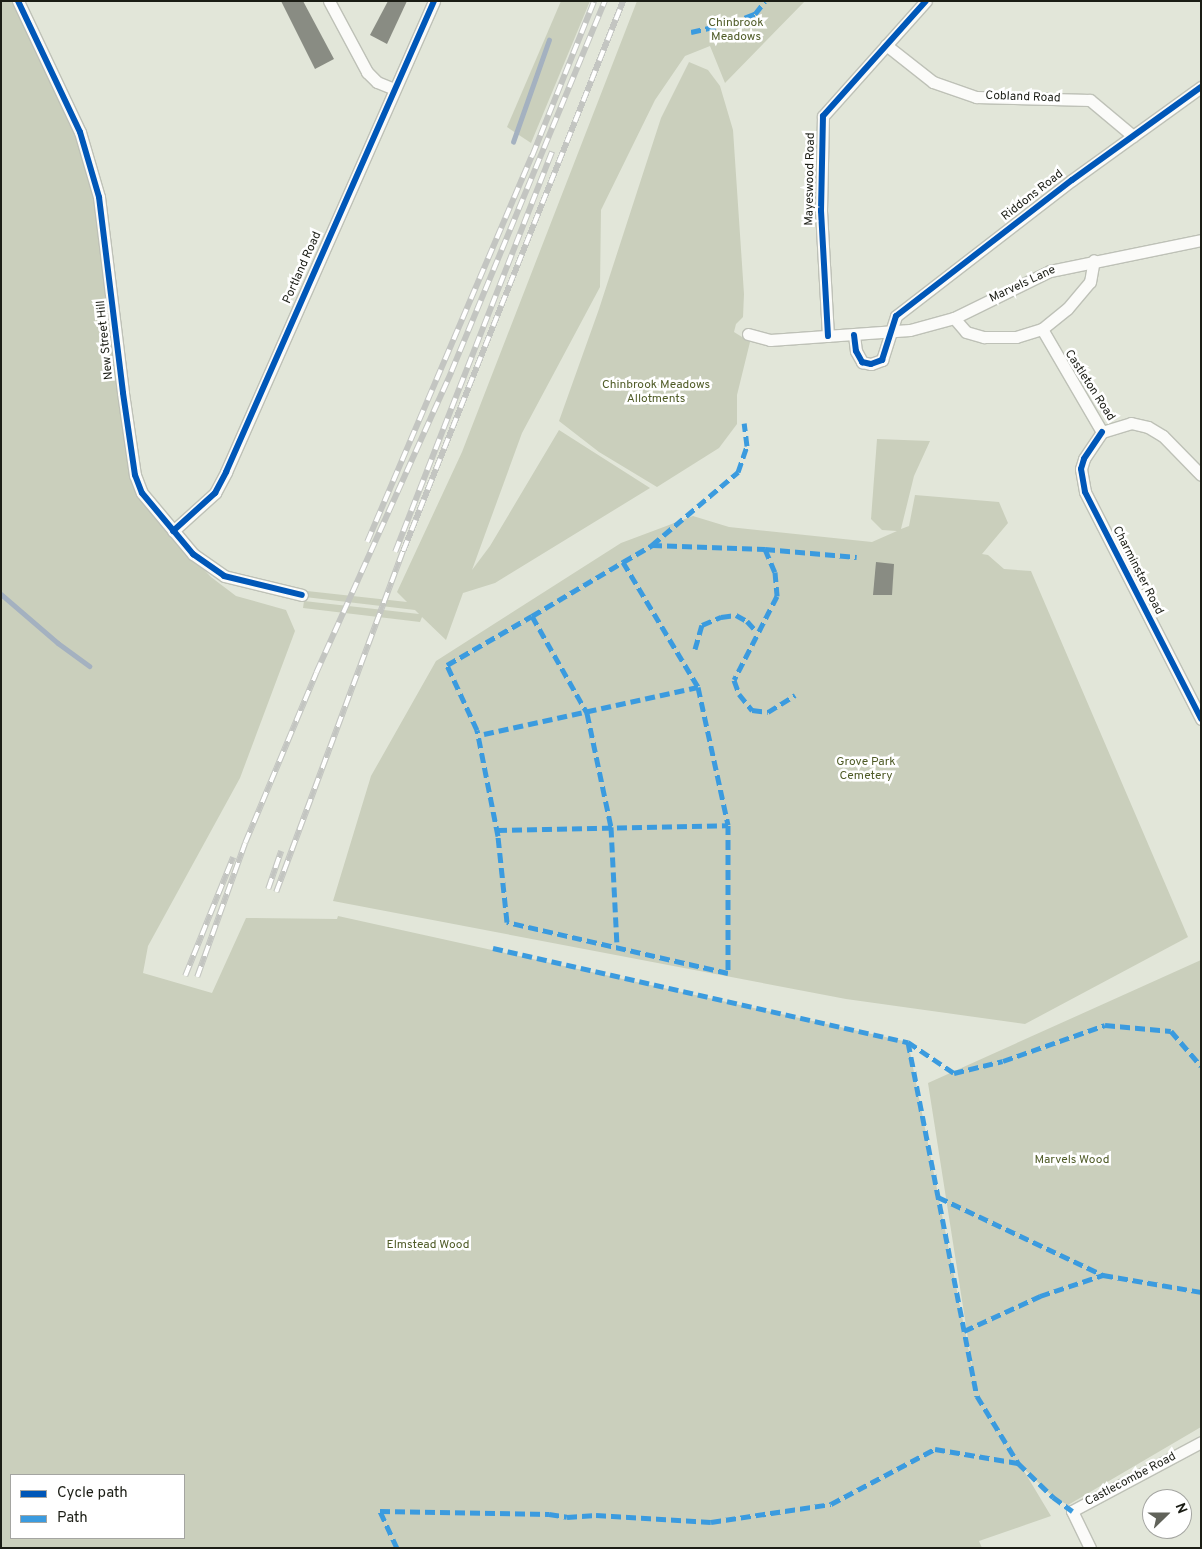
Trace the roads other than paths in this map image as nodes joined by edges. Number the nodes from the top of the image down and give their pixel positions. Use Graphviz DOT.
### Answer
graph roads {
  1 [pos="18,1"];
  2 [pos="329,1"];
  3 [pos="434,1"];
  4 [pos="926,1"];
  5 [pos="886,45"];
  6 [pos="1201,87"];
  7 [pos="394,89"];
  8 [pos="1133,136"];
  9 [pos="1201,240"];
  10 [pos="1094,260"];
  11 [pos="954,318"];
  12 [pos="1042,329"];
  13 [pos="748,334"];
  14 [pos="891,334"];
  15 [pos="854,335"];
  16 [pos="828,336"];
  17 [pos="1102,432"];
  18 [pos="1201,476"];
  19 [pos="173,530"];
  20 [pos="302,595"];
  21 [pos="1201,720"];
  22 [pos="1201,1442"];
  23 [pos="1090,1548"];
  1 -- 19 [label="street, New Street Hill"];
  2 -- 7 [label="street"];
  3 -- 7 [label="street, Portland Road"];
  4 -- 5 [label="street, Mayeswood Road"];
  5 -- 8 [label="street, Cobland Road"];
  5 -- 16 [label="street, Mayeswood Road"];
  6 -- 8 [label="street, Riddons Road"];
  7 -- 19 [label="street, Portland Road"];
  8 -- 14 [label="street, Riddons Road"];
  9 -- 10 [label="street, Marvels Lane"];
  10 -- 11 [label="street, Marvels Lane"];
  10 -- 12 [label="street"];
  11 -- 12 [label="street"];
  11 -- 14 [label="street, Marvels Lane"];
  12 -- 17 [label="street, Castleton Road"];
  13 -- 16 [label="street, Marvels Lane"];
  14 -- 15 [label="street, Marvels Lane"];
  14 -- 15 [label="street"];
  15 -- 16 [label="street, Marvels Lane"];
  17 -- 18 [label="street, Castleton Road"];
  17 -- 21 [label="street, Charminster Road"];
  19 -- 20 [label="street, New Street Hill"];
  22 -- 23 [label="street, Castlecombe Road"];
}
